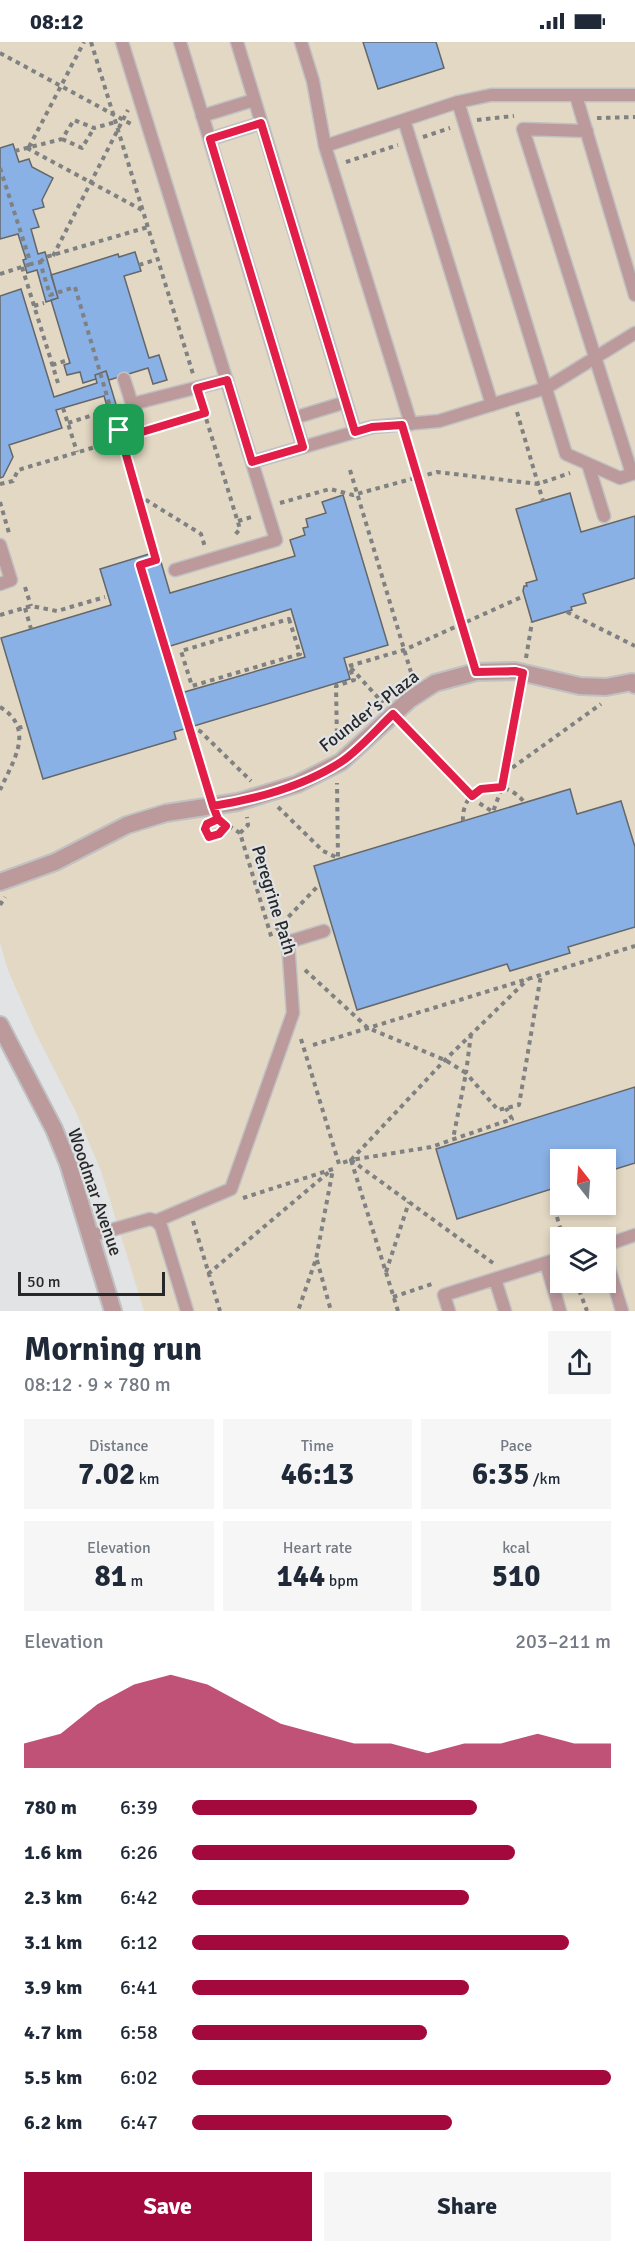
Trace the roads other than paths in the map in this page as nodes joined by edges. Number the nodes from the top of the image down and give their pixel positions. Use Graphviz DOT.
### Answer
graph roads {
  1 [pos="122,42"];
  2 [pos="180,42"];
  3 [pos="237,42"];
  4 [pos="301,42"];
  5 [pos="635,95"];
  6 [pos="576,96"];
  7 [pos="254,100"];
  8 [pos="458,102"];
  9 [pos="202,116"];
  10 [pos="404,120"];
  11 [pos="261,123"];
  12 [pos="587,131"];
  13 [pos="210,139"];
  14 [pos="325,146"];
  15 [pos="635,295"];
  16 [pos="635,333"];
  17 [pos="595,357"];
  18 [pos="124,379"];
  19 [pos="227,380"];
  20 [pos="546,388"];
  21 [pos="346,402"];
  22 [pos="492,405"];
  23 [pos="294,418"];
  24 [pos="406,424"];
  25 [pos="355,432"];
  26 [pos="303,447"];
  27 [pos="252,462"];
  28 [pos="588,464"];
  29 [pos="633,473"];
  30 [pos="604,516"];
  31 [pos="0,545"];
  32 [pos="175,570"];
  33 [pos="0,584"];
  34 [pos="635,685"];
  35 [pos="0,882"];
  36 [pos="324,931"];
  37 [pos="0,1025"];
  38 [pos="156,1221"];
  39 [pos="635,1235"];
  40 [pos="90,1236"];
  41 [pos="616,1242"];
  42 [pos="550,1262"];
  43 [pos="546,1263"];
  44 [pos="495,1279"];
  45 [pos="616,1291"];
  46 [pos="113,1311"];
  47 [pos="187,1311"];
  48 [pos="449,1311"];
  49 [pos="505,1311"];
  50 [pos="560,1311"];
  51 [pos="622,1311"];
  1 -- 19 [label="lane"];
  2 -- 9 [label="lane"];
  3 -- 7 [label="lane"];
  4 -- 14 [label="lane"];
  5 -- 6 [label="lane"];
  6 -- 8 [label="lane"];
  6 -- 12 [label="lane"];
  7 -- 9 [label="lane"];
  7 -- 11 [label="lane"];
  8 -- 10 [label="lane"];
  8 -- 20 [label="lane"];
  9 -- 13 [label="lane"];
  10 -- 14 [label="lane"];
  10 -- 22 [label="lane"];
  11 -- 13 [label="lane"];
  11 -- 21 [label="lane"];
  12 -- 15 [label="lane"];
  12 -- 17 [label="lane"];
  13 -- 23 [label="lane"];
  14 -- 24 [label="lane"];
  16 -- 17 [label="lane"];
  17 -- 20 [label="lane"];
  17 -- 29 [label="lane"];
  18 -- 19 [label="lane"];
  19 -- 27 [label="lane"];
  20 -- 22 [label="lane"];
  20 -- 28 [label="lane"];
  21 -- 23 [label="lane"];
  21 -- 25 [label="lane"];
  22 -- 24 [label="lane"];
  23 -- 26 [label="lane"];
  24 -- 25 [label="lane"];
  25 -- 26 [label="lane"];
  26 -- 27 [label="lane"];
  27 -- 32 [label="lane"];
  28 -- 29 [label="lane"];
  28 -- 30 [label="lane"];
  31 -- 33 [label="lane"];
  34 -- 35 [label="street, Founder's Plaza"];
  36 -- 38 [label="lane"];
  37 -- 40 [label="street, Woodmar Avenue"];
  38 -- 40 [label="lane"];
  38 -- 47 [label="lane"];
  39 -- 41 [label="lane"];
  40 -- 46 [label="street, Woodmar Avenue"];
  42 -- 43 [label="lane"];
  43 -- 44 [label="lane"];
  43 -- 50 [label="lane"];
  44 -- 48 [label="lane"];
  44 -- 49 [label="lane"];
  45 -- 51 [label="lane"];
}
